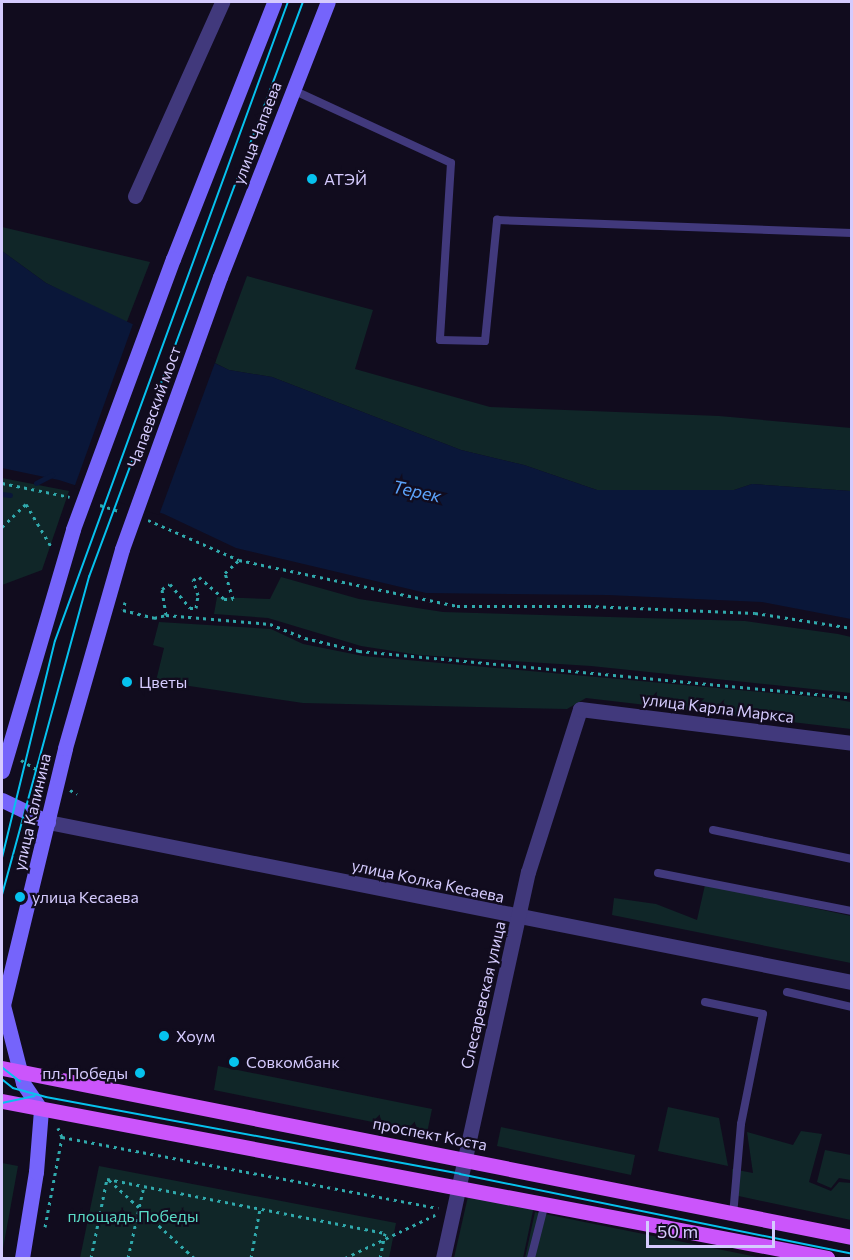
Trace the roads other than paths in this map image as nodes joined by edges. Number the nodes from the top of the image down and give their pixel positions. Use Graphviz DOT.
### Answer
graph roads {
  1 [pos="222,2"];
  2 [pos="274,2"];
  3 [pos="328,2"];
  4 [pos="293,90"];
  5 [pos="135,196"];
  6 [pos="852,233"];
  7 [pos="173,259"];
  8 [pos="220,277"];
  9 [pos="122,549"];
  10 [pos="580,709"];
  11 [pos="852,742"];
  12 [pos="2,771"];
  13 [pos="2,800"];
  14 [pos="48,822"];
  15 [pos="713,830"];
  16 [pos="852,859"];
  17 [pos="658,873"];
  18 [pos="852,911"];
  19 [pos="519,918"];
  20 [pos="852,982"];
  21 [pos="787,992"];
  22 [pos="705,1002"];
  23 [pos="852,1006"];
  24 [pos="2,1007"];
  25 [pos="2,1069"];
  26 [pos="20,1072"];
  27 [pos="2,1101"];
  28 [pos="41,1110"];
  29 [pos="464,1159"];
  30 [pos="457,1189"];
  31 [pos="545,1203"];
  32 [pos="733,1215"];
  33 [pos="852,1237"];
  34 [pos="22,1258"];
  35 [pos="443,1258"];
  36 [pos="531,1258"];
  37 [pos="827,1258"];
  1 -- 5 [label="street"];
  2 -- 7 [label="main road, улица Чапаева"];
  3 -- 4 [label="main road, улица Чапаева"];
  4 -- 6 [label="lane"];
  4 -- 8 [label="main road, улица Чапаева"];
  7 -- 12 [label="main road, Чапаевский мост, bridge"];
  8 -- 9 [label="main road, Чапаевский мост, bridge"];
  9 -- 14 [label="main road, улица Калинина"];
  10 -- 11 [label="street, улица Карла Маркса"];
  10 -- 19 [label="street, Слесаревская улица"];
  13 -- 14 [label="main road, улица Колка Кесаева"];
  14 -- 19 [label="street, улица Колка Кесаева"];
  14 -- 24 [label="main road, улица Калинина"];
  15 -- 16 [label="lane"];
  17 -- 18 [label="lane"];
  19 -- 20 [label="street, улица Колка Кесаева"];
  19 -- 29 [label="street, Слесаревская улица"];
  21 -- 23 [label="lane"];
  22 -- 32 [label="lane"];
  24 -- 26 [label="main road, улица Калинина"];
  25 -- 26 [label="main road, проспект Коста"];
  26 -- 28 [label="main road, улица Калинина"];
  26 -- 29 [label="main road, проспект Коста"];
  27 -- 28 [label="main road"];
  28 -- 30 [label="main road"];
  28 -- 34 [label="main road"];
  29 -- 30 [label="street, Слесаревская улица"];
  29 -- 32 [label="main road, проспект Коста"];
  30 -- 31 [label="main road"];
  30 -- 35 [label="street, Слесаревская улица"];
  31 -- 36 [label="lane"];
  31 -- 37 [label="main road"];
  32 -- 33 [label="main road, проспект Коста"];
}
